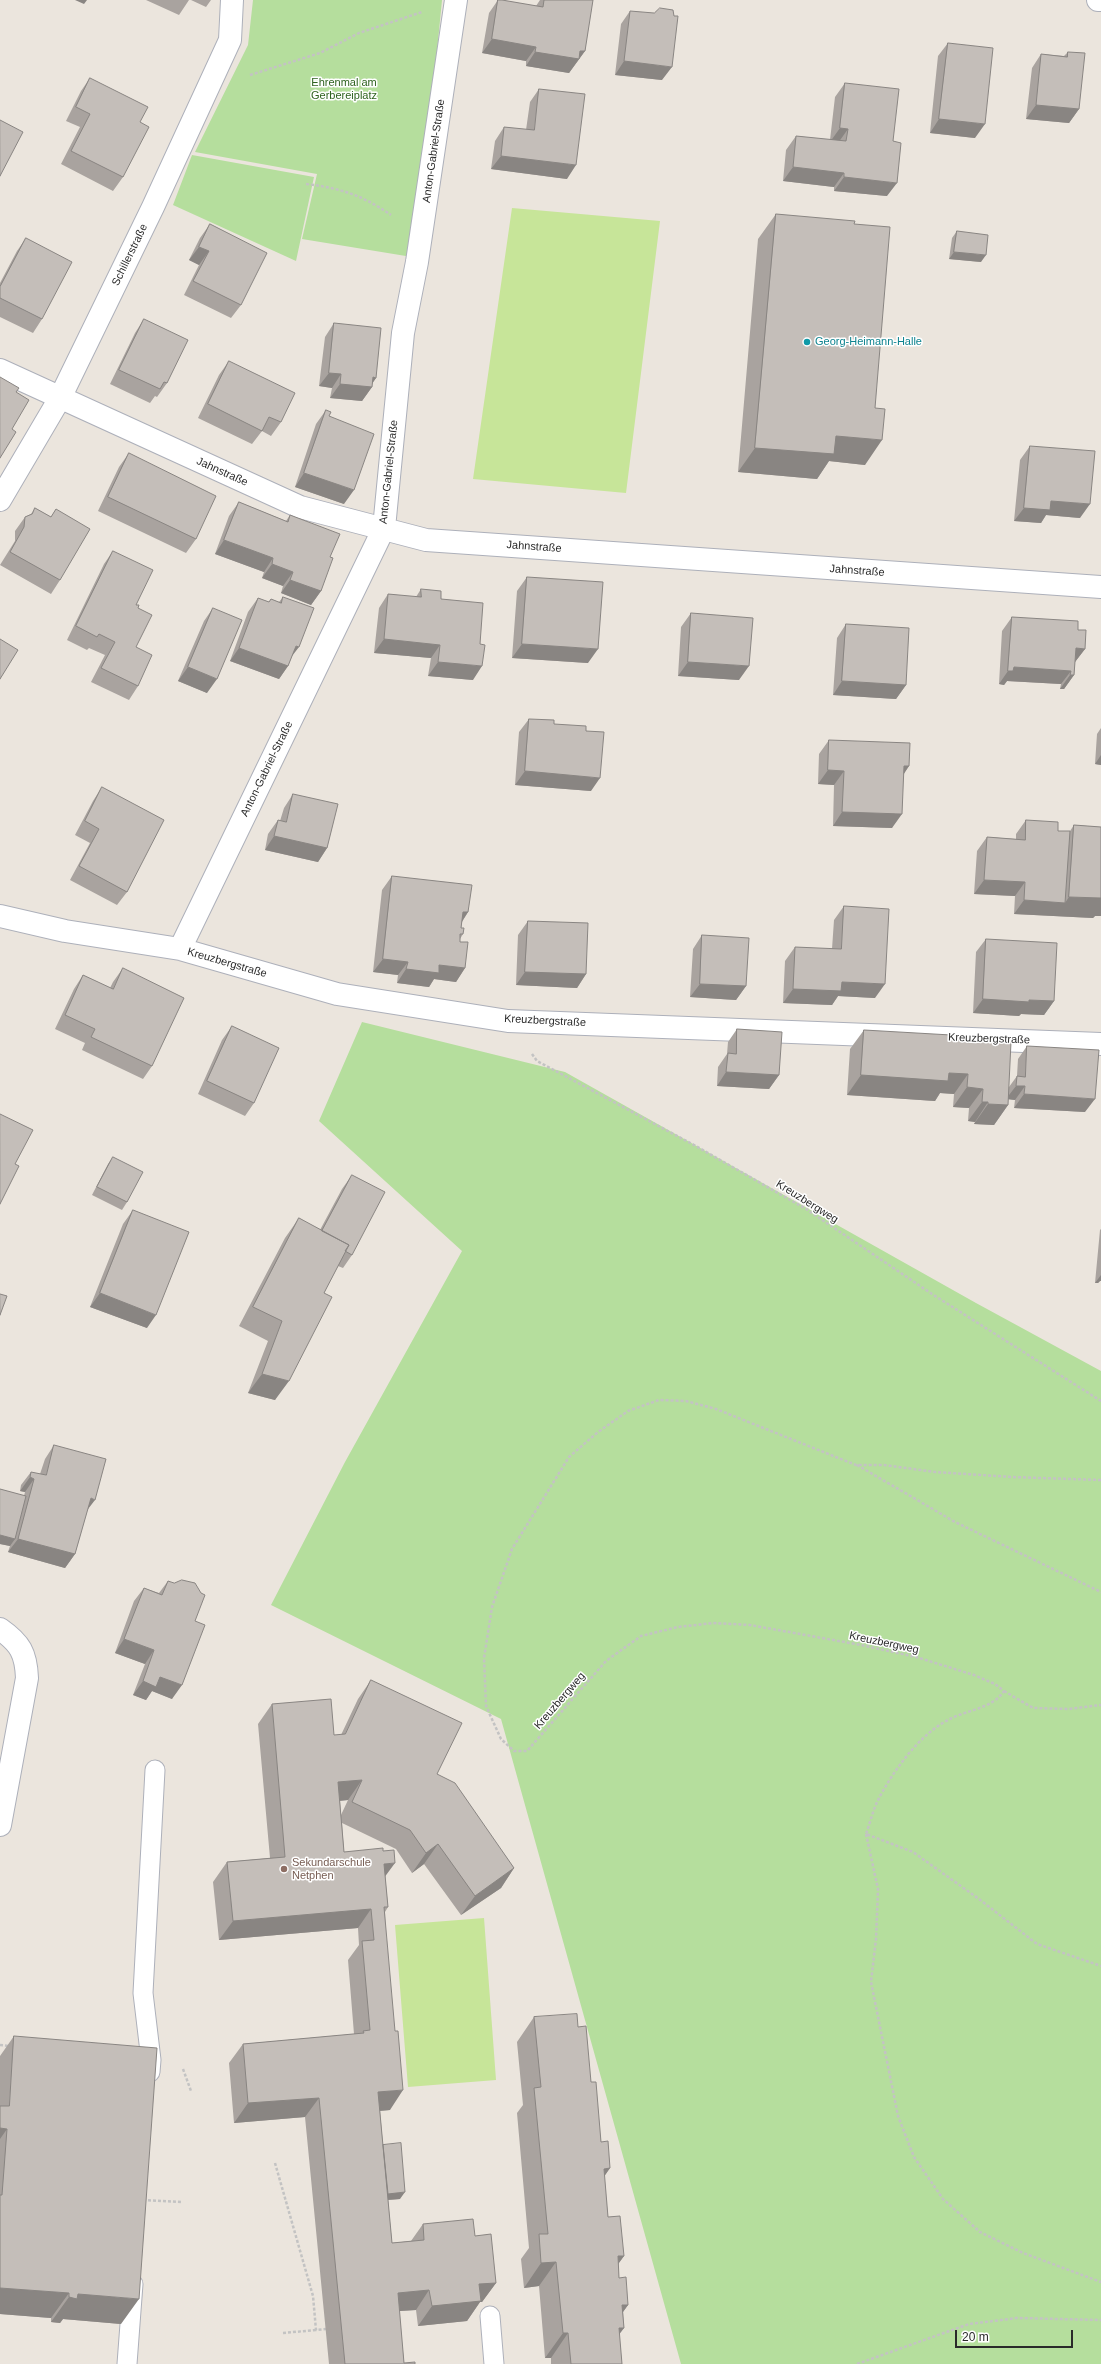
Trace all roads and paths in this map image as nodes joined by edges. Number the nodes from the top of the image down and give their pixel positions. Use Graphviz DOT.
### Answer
graph roads {
  1 [pos="232,0"];
  2 [pos="1098,0"];
  3 [pos="1101,0"];
  4 [pos="455,4"];
  5 [pos="209,86"];
  6 [pos="306,184"];
  7 [pos="421,235"];
  8 [pos="0,370"];
  9 [pos="60,398"];
  10 [pos="0,500"];
  11 [pos="384,528"];
  12 [pos="1101,587"];
  13 [pos="2,921"];
  14 [pos="180,949"];
  15 [pos="508,1020"];
  16 [pos="1101,1044"];
  17 [pos="1101,1401"];
  18 [pos="856,1464"];
  19 [pos="1101,1480"];
  20 [pos="1101,1592"];
  21 [pos="0,1629"];
  22 [pos="1004,1691"];
  23 [pos="1101,1705"];
  24 [pos="155,1770"];
  25 [pos="0,1825"];
  26 [pos="866,1834"];
  27 [pos="1101,1966"];
  28 [pos="0,2045"];
  29 [pos="16,2047"];
  30 [pos="149,2091"];
  31 [pos="275,2163"];
  32 [pos="138,2200"];
  33 [pos="182,2202"];
  34 [pos="135,2263"];
  35 [pos="1101,2282"];
  36 [pos="490,2316"];
  37 [pos="1101,2320"];
  38 [pos="326,2329"];
  39 [pos="316,2330"];
  40 [pos="283,2333"];
  41 [pos="127,2364"];
  42 [pos="494,2364"];
  43 [pos="857,2364"];
  1 -- 5 [label="street, Schillerstraße"];
  2 -- 3 [label="street"];
  4 -- 5 [label="path"];
  4 -- 7 [label="street, Anton-Gabriel-Straße"];
  5 -- 9 [label="street, Schillerstraße"];
  6 -- 7 [label="path"];
  7 -- 11 [label="street, Anton-Gabriel-Straße"];
  8 -- 9 [label="street, Jahnstraße"];
  9 -- 10 [label="street, Schillerstraße"];
  9 -- 11 [label="street, Jahnstraße"];
  11 -- 12 [label="street, Jahnstraße"];
  11 -- 14 [label="street, Anton-Gabriel-Straße"];
  13 -- 14 [label="street, Kreuzbergstraße"];
  14 -- 15 [label="street, Kreuzbergstraße"];
  15 -- 16 [label="street, Kreuzbergstraße"];
  15 -- 17 [label="path, Kreuzbergweg"];
  18 -- 19 [label="path, Kreuzbergweg"];
  18 -- 20 [label="path"];
  18 -- 22 [label="path, Kreuzbergweg"];
  21 -- 25 [label="street"];
  22 -- 23 [label="path, Kreuzbergweg"];
  22 -- 26 [label="path"];
  24 -- 30 [label="lane"];
  26 -- 27 [label="path"];
  26 -- 35 [label="path"];
  28 -- 29 [label="path"];
  31 -- 39 [label="path"];
  32 -- 33 [label="path, bridge"];
  34 -- 41 [label="lane"];
  36 -- 42 [label="lane"];
  37 -- 43 [label="path"];
  38 -- 39 [label="path"];
  39 -- 40 [label="path"];
}
